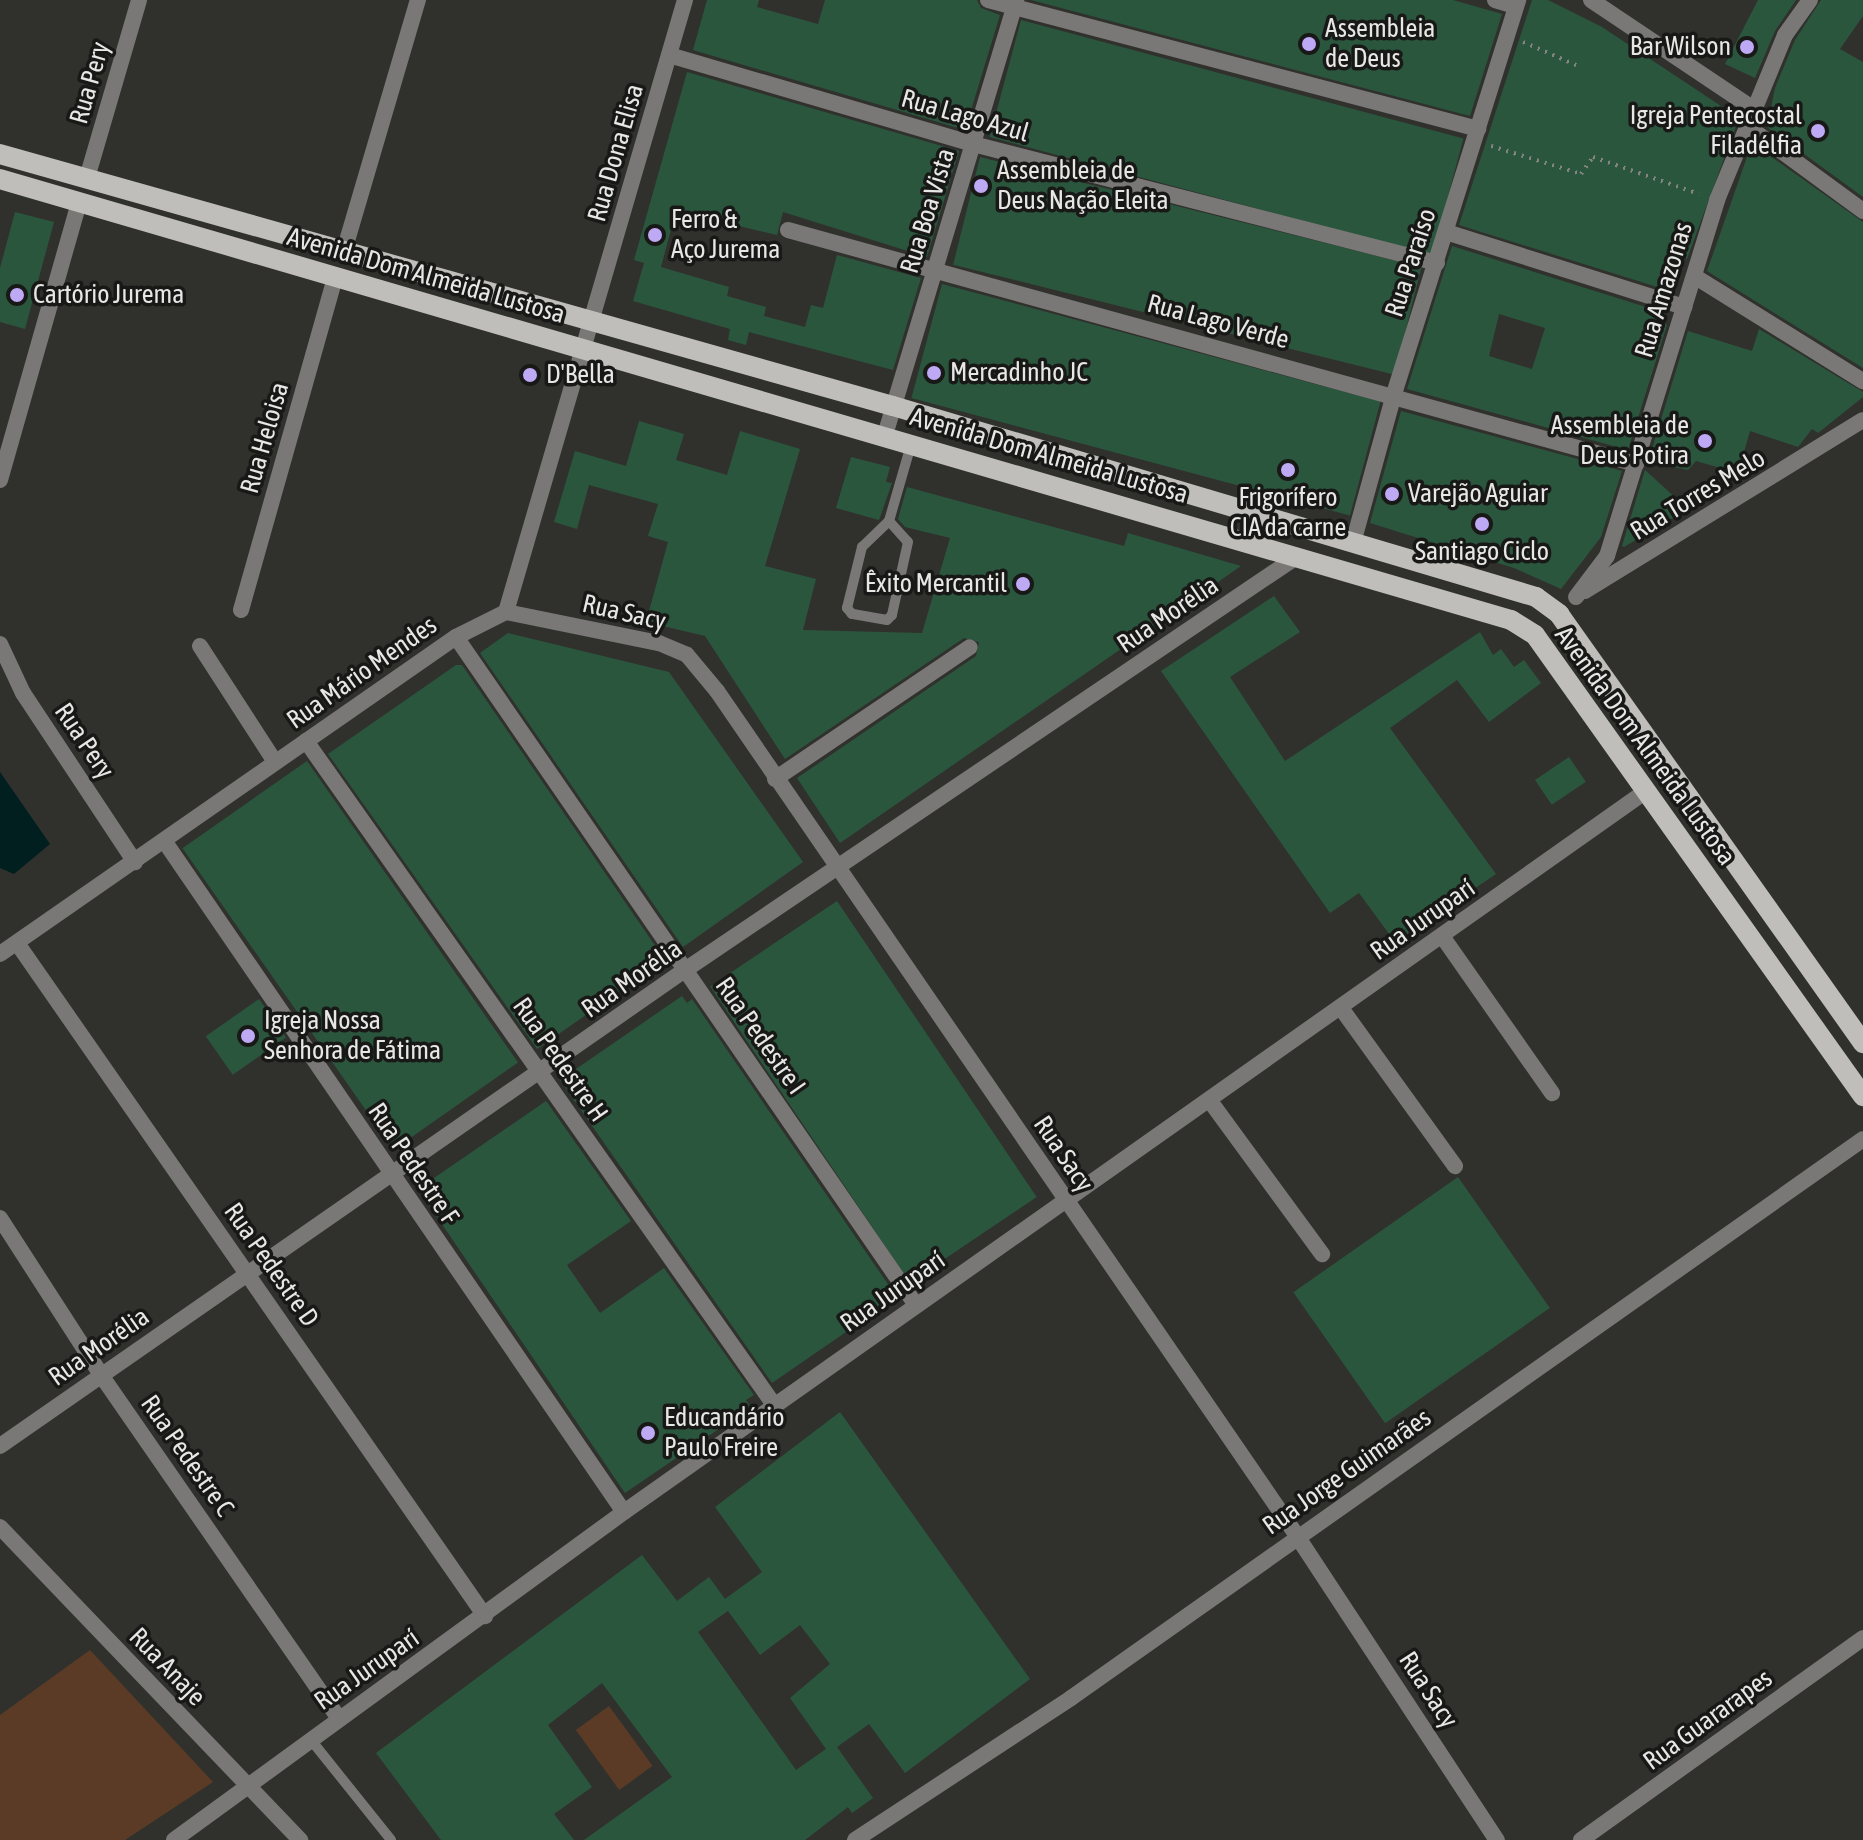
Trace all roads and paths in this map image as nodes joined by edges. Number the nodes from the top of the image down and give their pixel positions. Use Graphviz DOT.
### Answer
graph roads {
  1 [pos="139,0"];
  2 [pos="418,0"];
  3 [pos="685,0"];
  4 [pos="988,0"];
  5 [pos="1495,0"];
  6 [pos="1591,0"];
  7 [pos="1810,0"];
  8 [pos="1517,3"];
  9 [pos="1015,4"];
  10 [pos="1507,33"];
  11 [pos="669,55"];
  12 [pos="1576,65"];
  13 [pos="1754,109"];
  14 [pos="1747,126"];
  15 [pos="1476,134"];
  16 [pos="973,144"];
  17 [pos="0,154"];
  18 [pos="87,178"];
  19 [pos="0,179"];
  20 [pos="1717,200"];
  21 [pos="79,202"];
  22 [pos="1863,211"];
  23 [pos="788,230"];
  24 [pos="1446,232"];
  25 [pos="344,251"];
  26 [pos="1437,263"];
  27 [pos="935,272"];
  28 [pos="1694,276"];
  29 [pos="335,278"];
  30 [pos="1684,307"];
  31 [pos="594,320"];
  32 [pos="585,348"];
  33 [pos="1863,381"];
  34 [pos="1394,394"];
  35 [pos="893,406"];
  36 [pos="1863,420"];
  37 [pos="885,435"];
  38 [pos="912,443"];
  39 [pos="1636,464"];
  40 [pos="0,480"];
  41 [pos="1242,509"];
  42 [pos="889,521"];
  43 [pos="1232,537"];
  44 [pos="1353,543"];
  45 [pos="1295,558"];
  46 [pos="1576,597"];
  47 [pos="241,610"];
  48 [pos="506,612"];
  49 [pos="1559,614"];
  50 [pos="456,637"];
  51 [pos="0,644"];
  52 [pos="200,646"];
  53 [pos="970,647"];
  54 [pos="306,741"];
  55 [pos="275,762"];
  56 [pos="775,779"];
  57 [pos="1646,791"];
  58 [pos="165,842"];
  59 [pos="135,862"];
  60 [pos="839,870"];
  61 [pos="1442,936"];
  62 [pos="17,943"];
  63 [pos="0,954"];
  64 [pos="685,970"];
  65 [pos="1341,1008"];
  66 [pos="1863,1043"];
  67 [pos="539,1072"];
  68 [pos="1552,1093"];
  69 [pos="1863,1096"];
  70 [pos="1210,1101"];
  71 [pos="1863,1139"];
  72 [pos="1455,1166"];
  73 [pos="390,1173"];
  74 [pos="1067,1201"];
  75 [pos="1,1220"];
  76 [pos="1322,1254"];
  77 [pos="247,1272"];
  78 [pos="916,1305"];
  79 [pos="101,1375"];
  80 [pos="775,1406"];
  81 [pos="0,1446"];
  82 [pos="624,1512"];
  83 [pos="0,1527"];
  84 [pos="1297,1536"];
  85 [pos="485,1616"];
  86 [pos="1863,1638"];
  87 [pos="339,1719"];
  88 [pos="311,1740"];
  89 [pos="249,1787"];
  90 [pos="174,1840"];
  91 [pos="300,1840"];
  92 [pos="391,1840"];
  93 [pos="855,1840"];
  94 [pos="1497,1840"];
  95 [pos="1581,1840"];
  1 -- 18 [label="street, Rua Pery"];
  2 -- 25 [label="street"];
  3 -- 11 [label="street, Rua Dona Elisa"];
  4 -- 9 [label="street"];
  5 -- 8 [label="street"];
  6 -- 13 [label="street"];
  7 -- 13 [label="street, Rua Amazonas"];
  8 -- 10 [label="street, Rua Paraíso"];
  9 -- 15 [label="street"];
  9 -- 16 [label="street, Rua Boa Vista"];
  10 -- 12 [label="path"];
  10 -- 15 [label="street, Rua Paraíso"];
  11 -- 16 [label="street, Rua Lago Azul"];
  11 -- 31 [label="street, Rua Dona Elisa"];
  13 -- 14 [label="street, Rua Amazonas"];
  14 -- 20 [label="street, Rua Amazonas"];
  14 -- 22 [label="street"];
  15 -- 20 [label="path"];
  15 -- 24 [label="street, Rua Paraíso"];
  16 -- 26 [label="street, Rua Lago Azul"];
  16 -- 27 [label="street, Rua Boa Vista"];
  17 -- 18 [label="main road, Avenida Dom Almeida Lustosa"];
  18 -- 25 [label="main road, Avenida Dom Almeida Lustosa"];
  19 -- 21 [label="main road, Avenida Dom Almeida Lustosa"];
  20 -- 28 [label="street, Rua Amazonas"];
  21 -- 29 [label="main road, Avenida Dom Almeida Lustosa"];
  21 -- 40 [label="street"];
  23 -- 27 [label="street, Rua Lago Verde"];
  24 -- 26 [label="street, Rua Paraíso"];
  24 -- 30 [label="street"];
  25 -- 31 [label="main road, Avenida Dom Almeida Lustosa"];
  26 -- 34 [label="street, Rua Paraíso"];
  27 -- 34 [label="street, Rua Lago Verde"];
  27 -- 35 [label="street, Rua Boa Vista"];
  28 -- 30 [label="street, Rua Amazonas"];
  28 -- 33 [label="street"];
  29 -- 32 [label="main road, Avenida Dom Almeida Lustosa"];
  29 -- 47 [label="street, Rua Heloisa"];
  30 -- 39 [label="street, Rua Amazonas"];
  31 -- 32 [label="street"];
  31 -- 35 [label="main road, Avenida Dom Almeida Lustosa"];
  32 -- 37 [label="main road, Avenida Dom Almeida Lustosa"];
  32 -- 48 [label="street"];
  34 -- 39 [label="street, Rua Lago Verde"];
  34 -- 44 [label="street, Rua Paraíso"];
  35 -- 37 [label="street, Rua Boa Vista"];
  35 -- 41 [label="main road, Avenida Dom Almeida Lustosa"];
  36 -- 46 [label="street, Rua Torres Melo"];
  37 -- 38 [label="main road, Avenida Dom Almeida Lustosa"];
  38 -- 42 [label="lane"];
  38 -- 43 [label="main road, Avenida Dom Almeida Lustosa"];
  39 -- 46 [label="street, Rua Amazonas"];
  41 -- 43 [label="main road"];
  41 -- 44 [label="main road, Avenida Dom Almeida Lustosa"];
  42 -- 42 [label="lane"];
  43 -- 45 [label="main road, Avenida Dom Almeida Lustosa"];
  44 -- 49 [label="main road, Avenida Dom Almeida Lustosa"];
  45 -- 57 [label="main road, Avenida Dom Almeida Lustosa"];
  45 -- 60 [label="street, Rua Morélia"];
  46 -- 49 [label="street, Rua Torres Melo"];
  48 -- 50 [label="street, Rua Mário Mendes"];
  48 -- 56 [label="street, Rua Sacy"];
  49 -- 66 [label="main road, Avenida Dom Almeida Lustosa"];
  50 -- 54 [label="street, Rua Mário Mendes"];
  50 -- 64 [label="street, Rua Pedestre I"];
  51 -- 59 [label="street, Rua Pery"];
  52 -- 55 [label="street"];
  53 -- 56 [label="street"];
  54 -- 55 [label="street, Rua Mário Mendes"];
  54 -- 67 [label="street, Rua Pedestre H"];
  55 -- 58 [label="street, Rua Mário Mendes"];
  56 -- 60 [label="street, Rua Sacy"];
  57 -- 61 [label="street, Rua Juruparí"];
  57 -- 69 [label="main road, Avenida Dom Almeida Lustosa"];
  58 -- 59 [label="street, Rua Mário Mendes"];
  58 -- 73 [label="street, Rua Pedestre F"];
  59 -- 62 [label="street, Rua Mário Mendes"];
  60 -- 64 [label="street, Rua Morélia"];
  60 -- 74 [label="street, Rua Sacy"];
  61 -- 65 [label="street, Rua Juruparí"];
  61 -- 68 [label="street"];
  62 -- 63 [label="street, Rua Mário Mendes"];
  62 -- 77 [label="street, Rua Pedestre D"];
  64 -- 67 [label="street, Rua Morélia"];
  64 -- 78 [label="street, Rua Pedestre I"];
  65 -- 70 [label="street, Rua Juruparí"];
  65 -- 72 [label="street"];
  67 -- 73 [label="street, Rua Morélia"];
  67 -- 80 [label="street, Rua Pedestre H"];
  70 -- 74 [label="street, Rua Juruparí"];
  70 -- 76 [label="street"];
  71 -- 84 [label="street, Rua Jorge Guimarães"];
  73 -- 77 [label="street, Rua Morélia"];
  73 -- 82 [label="street, Rua Pedestre F"];
  74 -- 78 [label="street, Rua Juruparí"];
  74 -- 84 [label="street, Rua Sacy"];
  75 -- 79 [label="street, Rua Pedestre C"];
  77 -- 79 [label="street, Rua Morélia"];
  77 -- 85 [label="street, Rua Pedestre D"];
  78 -- 80 [label="street, Rua Juruparí"];
  79 -- 81 [label="street, Rua Morélia"];
  79 -- 87 [label="street, Rua Pedestre C"];
  80 -- 82 [label="street, Rua Juruparí"];
  82 -- 85 [label="street, Rua Juruparí"];
  83 -- 89 [label="street, Rua Anaje"];
  84 -- 93 [label="street, Rua Jorge Guimarães"];
  84 -- 94 [label="street, Rua Sacy"];
  85 -- 87 [label="street, Rua Juruparí"];
  86 -- 95 [label="street, Rua Guararapes"];
  87 -- 88 [label="street, Rua Juruparí"];
  88 -- 89 [label="street, Rua Juruparí"];
  88 -- 92 [label="lane"];
  89 -- 90 [label="street, Rua Juruparí"];
  89 -- 91 [label="street, Rua Anaje"];
}
